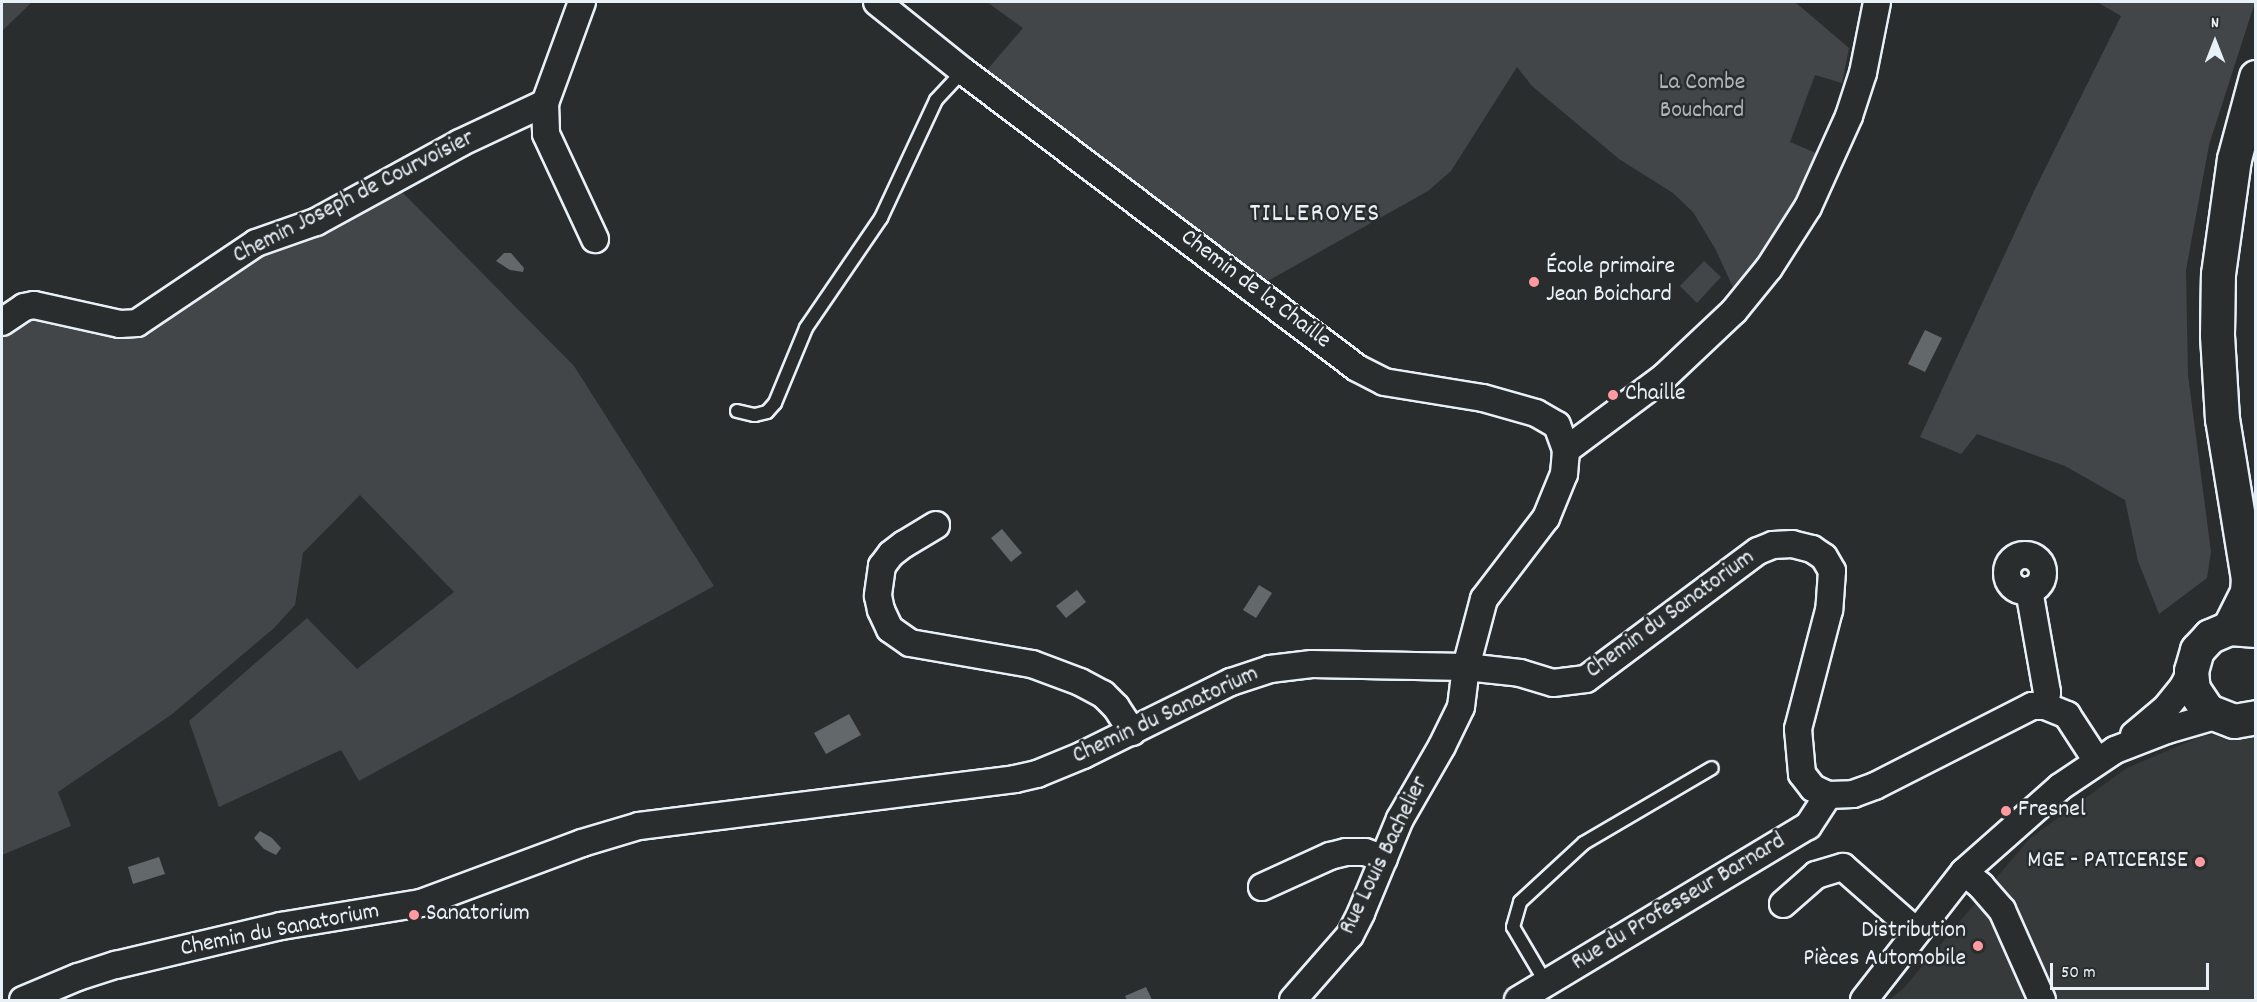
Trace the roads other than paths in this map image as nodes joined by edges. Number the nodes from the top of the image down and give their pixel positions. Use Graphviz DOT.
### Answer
graph roads {
  1 [pos="582,2"];
  2 [pos="877,2"];
  3 [pos="1877,2"];
  4 [pos="963,71"];
  5 [pos="2256,77"];
  6 [pos="545,103"];
  7 [pos="596,239"];
  8 [pos="2,322"];
  9 [pos="737,411"];
  10 [pos="1566,450"];
  11 [pos="936,525"];
  12 [pos="2029,590"];
  13 [pos="2242,629"];
  14 [pos="1466,667"];
  15 [pos="2191,671"];
  16 [pos="2045,706"];
  17 [pos="2215,716"];
  18 [pos="2256,717"];
  19 [pos="1132,732"];
  20 [pos="2106,755"];
  21 [pos="1712,768"];
  22 [pos="1828,795"];
  23 [pos="1384,860"];
  24 [pos="1964,873"];
  25 [pos="1262,886"];
  26 [pos="1783,904"];
  27 [pos="1917,932"];
  28 [pos="1546,983"];
  29 [pos="23,1000"];
  30 [pos="1293,1000"];
  31 [pos="1518,1000"];
  32 [pos="1864,1000"];
  33 [pos="2042,1000"];
  1 -- 6 [label="street"];
  2 -- 4 [label="street, Chemin de la Chaille"];
  3 -- 10 [label="street"];
  4 -- 9 [label="lane"];
  4 -- 10 [label="street, Chemin de la Chaille"];
  5 -- 13 [label="main road"];
  6 -- 7 [label="street"];
  6 -- 8 [label="street, Chemin Joseph de Courvoisier"];
  10 -- 14 [label="street, Rue Louis Bachelier"];
  11 -- 19 [label="street"];
  12 -- 16 [label="street"];
  13 -- 15 [label="main road"];
  14 -- 19 [label="street, Chemin du Sanatorium"];
  14 -- 22 [label="street, Chemin du Sanatorium"];
  14 -- 23 [label="street, Rue Louis Bachelier"];
  15 -- 17 [label="main road"];
  15 -- 20 [label="street"];
  16 -- 20 [label="street"];
  16 -- 22 [label="street"];
  17 -- 18 [label="main road"];
  17 -- 20 [label="street"];
  19 -- 29 [label="street, Chemin du Sanatorium"];
  20 -- 24 [label="street"];
  21 -- 28 [label="lane"];
  22 -- 28 [label="street, Rue du Professeur Barnard"];
  23 -- 25 [label="street"];
  23 -- 30 [label="street, Rue Louis Bachelier"];
  24 -- 27 [label="street"];
  24 -- 33 [label="street"];
  26 -- 27 [label="street"];
  27 -- 32 [label="street"];
  28 -- 31 [label="street, Rue du Professeur Barnard"];
}
